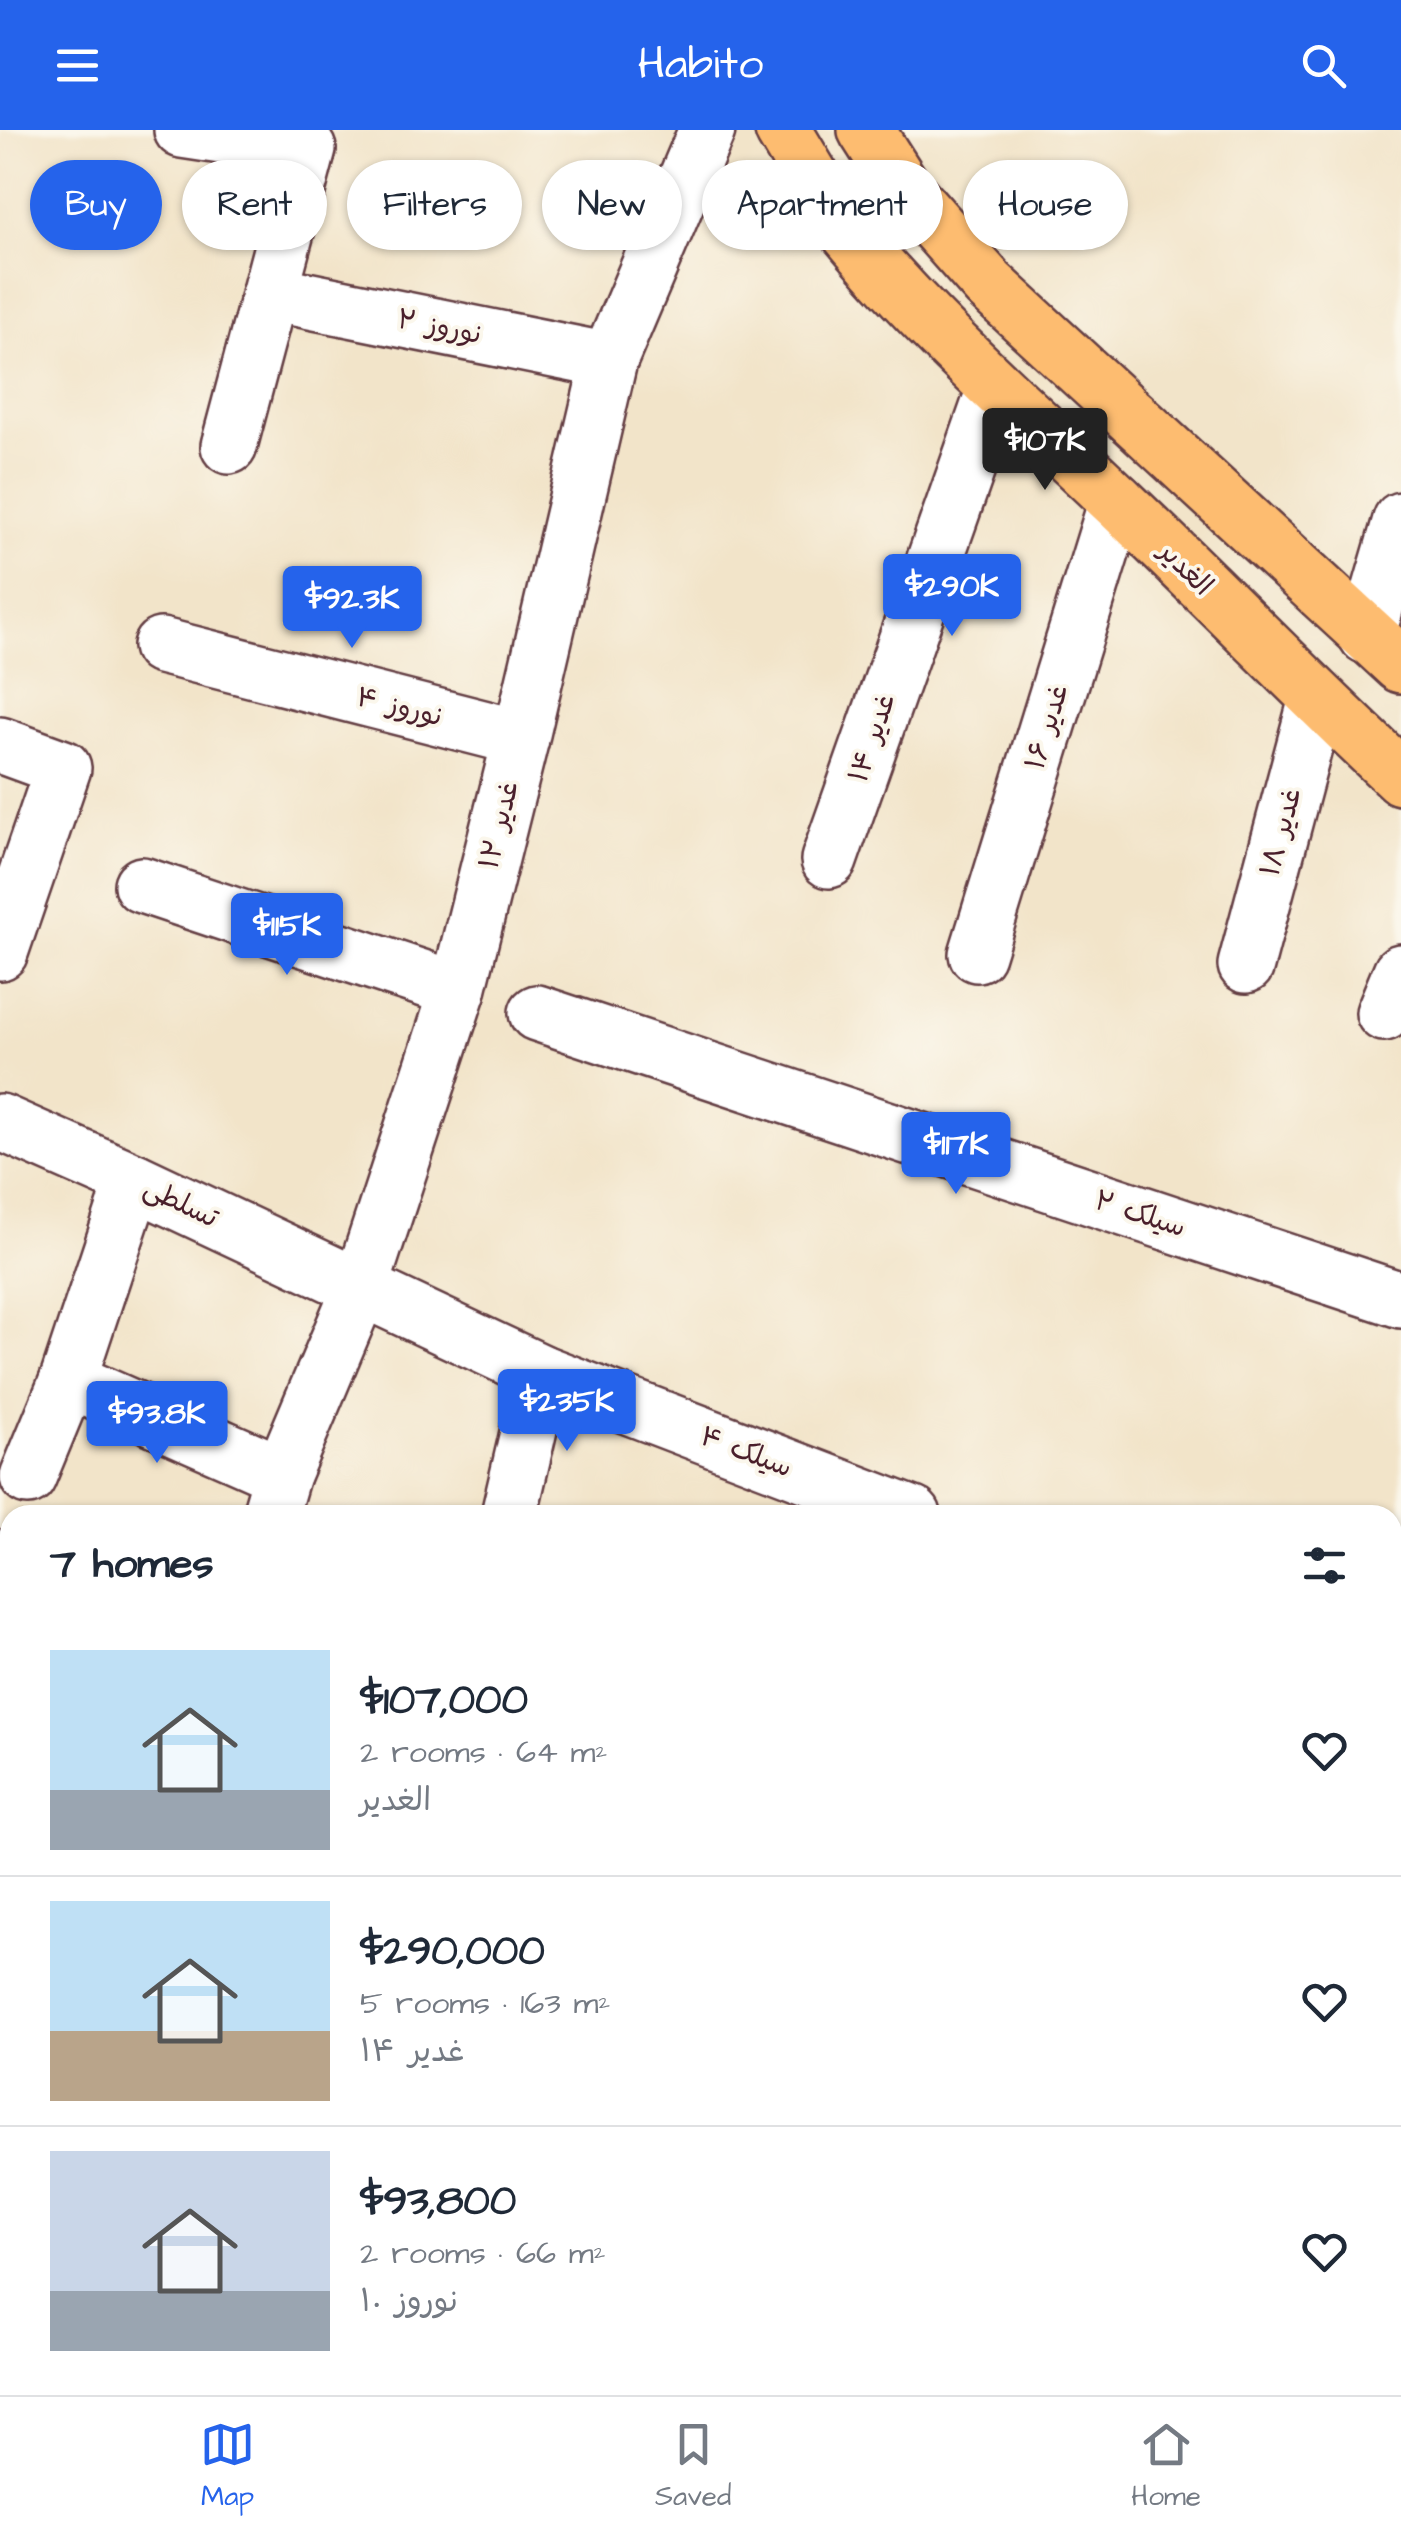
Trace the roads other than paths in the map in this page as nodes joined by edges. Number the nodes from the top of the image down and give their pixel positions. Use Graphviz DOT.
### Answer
graph roads {
  1 [pos="182,130"];
  2 [pos="706,130"];
  3 [pos="783,130"];
  4 [pos="866,130"];
  5 [pos="271,293"];
  6 [pos="610,360"];
  7 [pos="995,390"];
  8 [pos="229,446"];
  9 [pos="1117,501"];
  10 [pos="1401,520"];
  11 [pos="162,646"];
  12 [pos="1392,657"];
  13 [pos="1317,699"];
  14 [pos="521,738"];
  15 [pos="0,745"];
  16 [pos="1401,777"];
  17 [pos="829,860"];
  18 [pos="142,885"];
  19 [pos="0,952"];
  20 [pos="977,954"];
  21 [pos="1246,965"];
  22 [pos="458,990"];
  23 [pos="537,1013"];
  24 [pos="0,1122"];
  25 [pos="134,1181"];
  26 [pos="360,1289"];
  27 [pos="1401,1300"];
  28 [pos="542,1374"];
  29 [pos="68,1380"];
  30 [pos="28,1477"];
  31 [pos="276,1495"];
  32 [pos="834,1501"];
  33 [pos="511,1505"];
  1 -- 5 [label="street"];
  2 -- 6 [label="street, غدیر ۱۲"];
  3 -- 7 [label="main road, الغدیر"];
  4 -- 12 [label="main road"];
  5 -- 6 [label="street, نوروز ۲"];
  5 -- 8 [label="street"];
  6 -- 14 [label="street, غدیر ۱۲"];
  7 -- 9 [label="main road, الغدیر"];
  7 -- 17 [label="street, غدیر ۱۴"];
  9 -- 13 [label="main road, الغدیر"];
  9 -- 20 [label="street, غدیر ۱۶"];
  10 -- 12 [label="street"];
  11 -- 14 [label="street, نوروز ۴"];
  13 -- 16 [label="main road, الغدیر"];
  13 -- 21 [label="street, غدیر ۱۸"];
  14 -- 22 [label="street, غدیر ۱۲"];
  15 -- 19 [label="street"];
  18 -- 22 [label="street"];
  22 -- 26 [label="street, غدیر ۱۲"];
  23 -- 27 [label="street, سیلک ۲"];
  24 -- 25 [label="street, تسلطی"];
  25 -- 26 [label="street, تسلطی"];
  25 -- 29 [label="street"];
  26 -- 28 [label="street, سیلک ۴"];
  26 -- 31 [label="street, غدیر ۱۲"];
  28 -- 32 [label="street, سیلک ۴"];
  28 -- 33 [label="street"];
  29 -- 30 [label="street"];
  29 -- 31 [label="street"];
}
